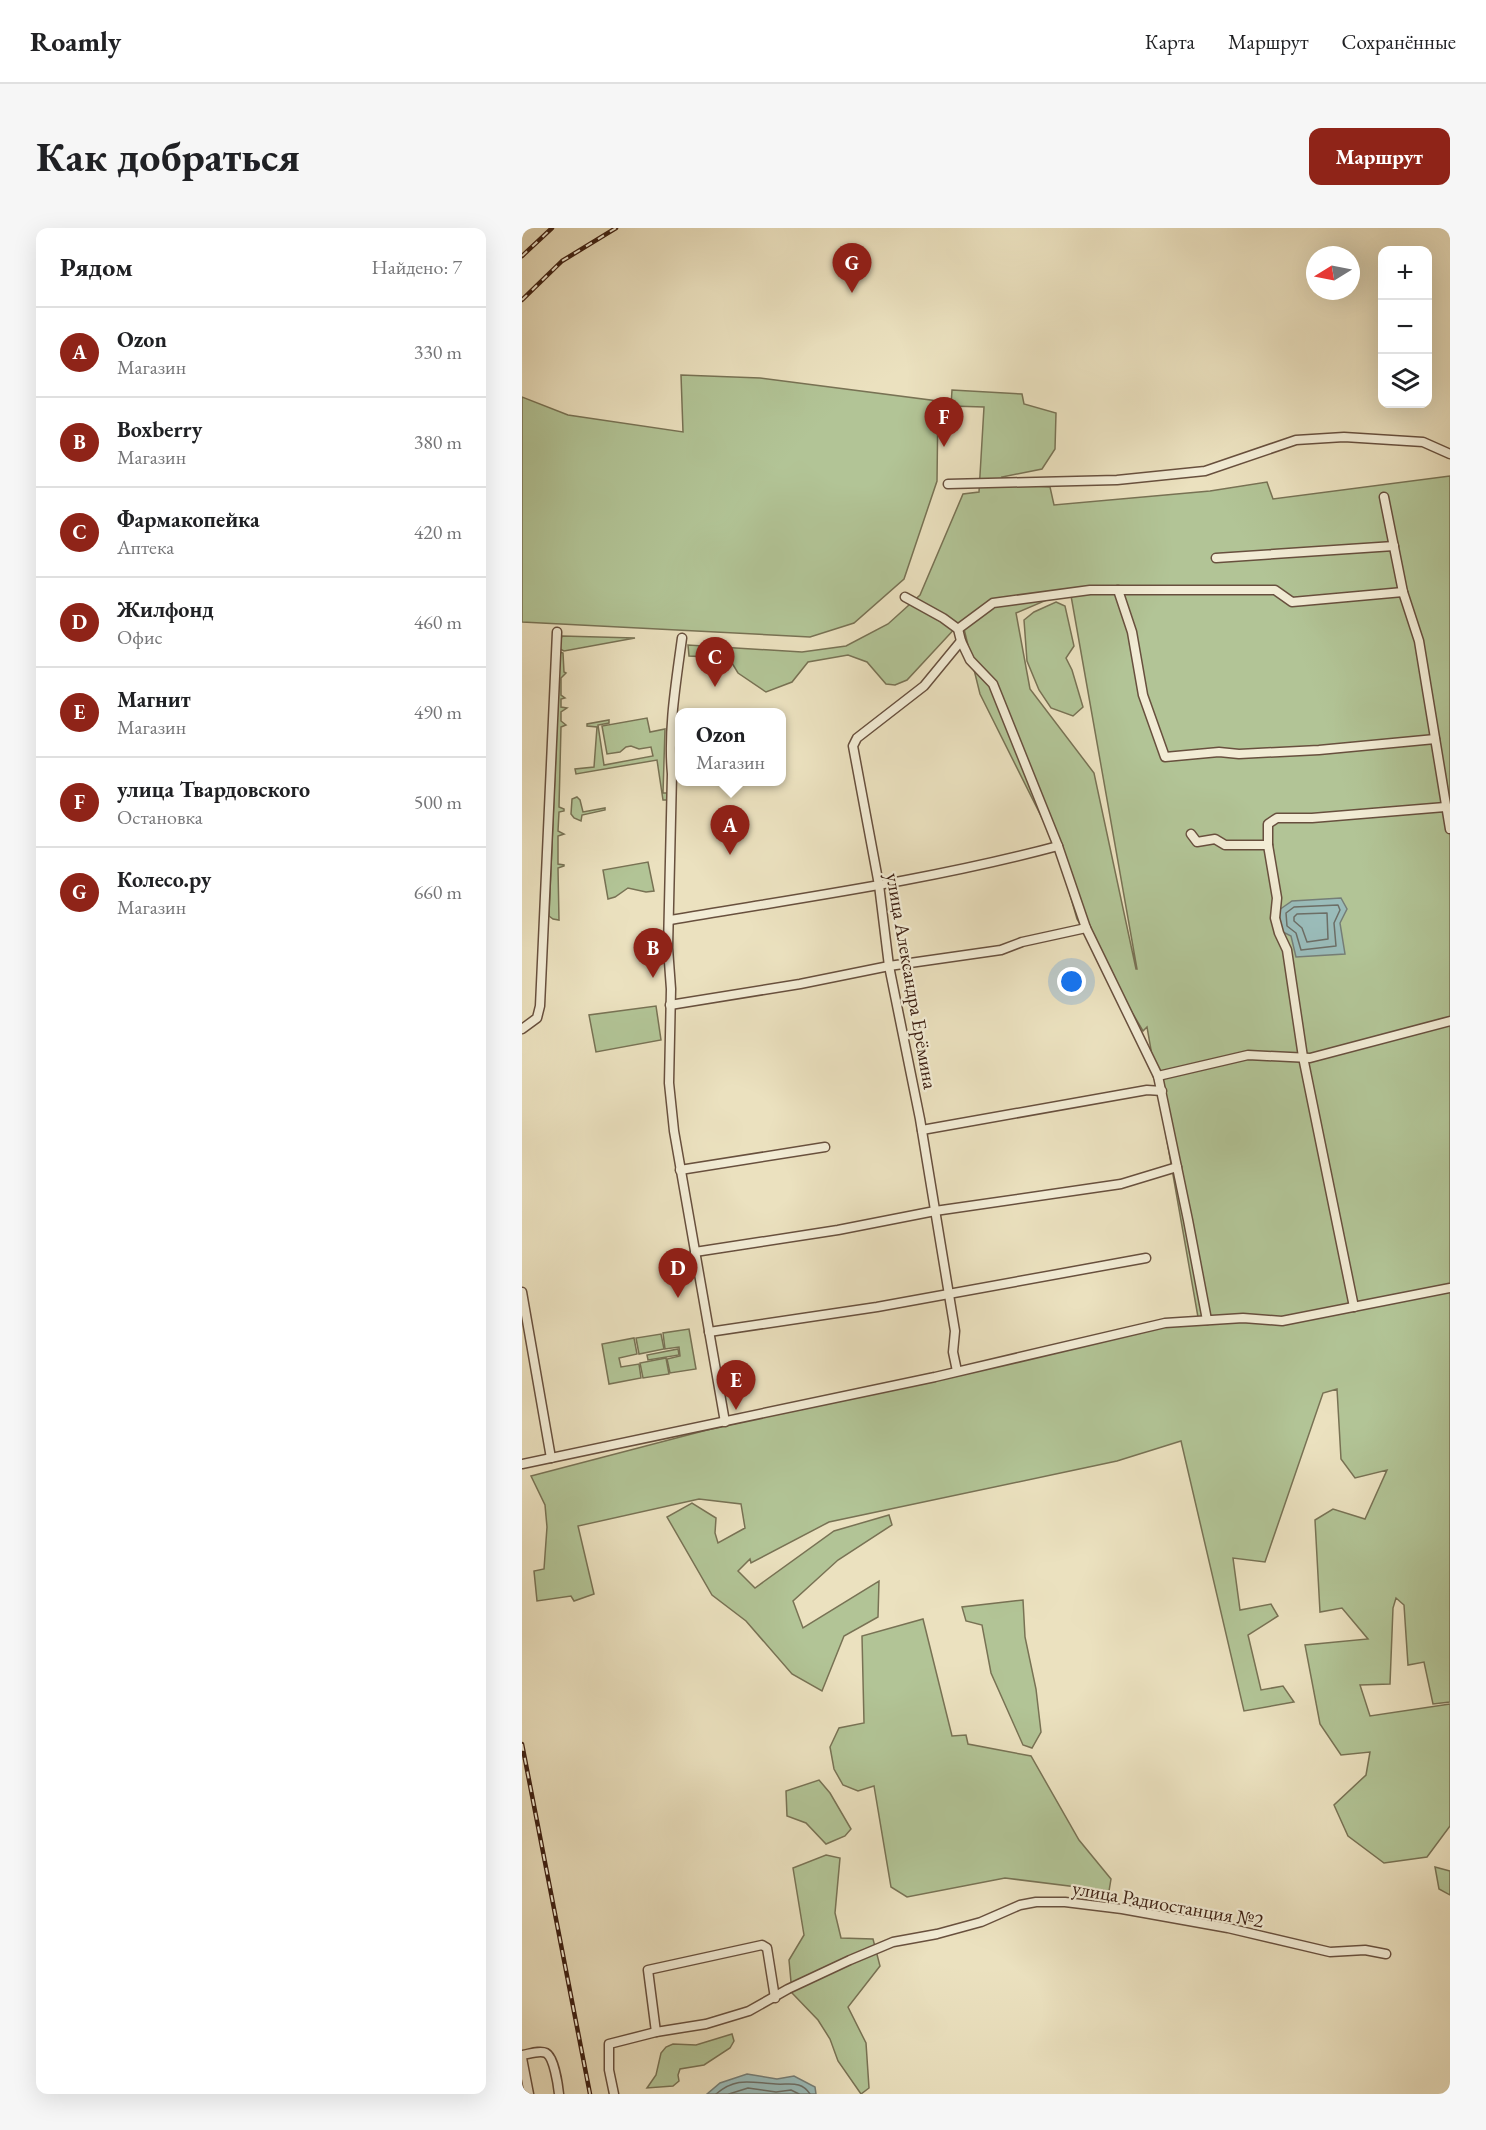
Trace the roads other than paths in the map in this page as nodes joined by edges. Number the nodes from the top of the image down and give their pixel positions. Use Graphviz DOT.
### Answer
graph roads {
  1 [pos="1448,452"];
  2 [pos="948,484"];
  3 [pos="1384,497"];
  4 [pos="1394,546"];
  5 [pos="1216,558"];
  6 [pos="1118,590"];
  7 [pos="1403,592"];
  8 [pos="905,597"];
  9 [pos="958,630"];
  10 [pos="556,632"];
  11 [pos="682,638"];
  12 [pos="961,641"];
  13 [pos="1435,739"];
  14 [pos="1445,807"];
  15 [pos="1450,829"];
  16 [pos="1191,834"];
  17 [pos="1268,845"];
  18 [pos="1058,846"];
  19 [pos="879,885"];
  20 [pos="670,920"];
  21 [pos="1086,928"];
  22 [pos="889,966"];
  23 [pos="670,1005"];
  24 [pos="1450,1021"];
  25 [pos="522,1029"];
  26 [pos="1303,1057"];
  27 [pos="1158,1076"];
  28 [pos="1162,1091"];
  29 [pos="922,1130"];
  30 [pos="825,1147"];
  31 [pos="1177,1167"];
  32 [pos="680,1170"];
  33 [pos="935,1211"];
  34 [pos="695,1252"];
  35 [pos="1146,1258"];
  36 [pos="1450,1288"];
  37 [pos="522,1292"];
  38 [pos="948,1292"];
  39 [pos="1354,1307"];
  40 [pos="1207,1320"];
  41 [pos="709,1332"];
  42 [pos="957,1371"];
  43 [pos="724,1422"];
  44 [pos="551,1458"];
  45 [pos="522,1464"];
  46 [pos="1386,1954"];
  47 [pos="775,1998"];
  48 [pos="656,2032"];
  49 [pos="522,2057"];
  50 [pos="528,2094"];
  51 [pos="559,2094"];
  52 [pos="614,2094"];
  1 -- 2 [label="street"];
  3 -- 4 [label="street"];
  4 -- 5 [label="street"];
  4 -- 7 [label="street"];
  6 -- 7 [label="street"];
  6 -- 9 [label="street"];
  6 -- 13 [label="street"];
  7 -- 13 [label="street"];
  8 -- 9 [label="street"];
  9 -- 12 [label="street"];
  10 -- 25 [label="street"];
  11 -- 20 [label="street"];
  12 -- 18 [label="street"];
  12 -- 19 [label="street, улица Александра Ерёмина"];
  13 -- 14 [label="street"];
  14 -- 15 [label="street"];
  14 -- 17 [label="street"];
  16 -- 17 [label="street"];
  17 -- 26 [label="street"];
  18 -- 19 [label="street"];
  18 -- 21 [label="street"];
  19 -- 20 [label="street"];
  19 -- 22 [label="street, улица Александра Ерёмина"];
  20 -- 23 [label="street"];
  21 -- 22 [label="street"];
  21 -- 27 [label="street"];
  22 -- 23 [label="street"];
  22 -- 29 [label="street, улица Александра Ерёмина"];
  23 -- 32 [label="street"];
  24 -- 26 [label="street"];
  26 -- 27 [label="street"];
  26 -- 39 [label="street"];
  27 -- 28 [label="street"];
  28 -- 29 [label="street"];
  28 -- 31 [label="street"];
  29 -- 33 [label="street, улица Александра Ерёмина"];
  30 -- 32 [label="street"];
  31 -- 33 [label="street"];
  31 -- 40 [label="street"];
  32 -- 34 [label="street"];
  33 -- 34 [label="street"];
  33 -- 38 [label="street, улица Александра Ерёмина"];
  34 -- 41 [label="street"];
  35 -- 38 [label="street"];
  36 -- 39 [label="street"];
  37 -- 44 [label="street"];
  38 -- 41 [label="street"];
  38 -- 42 [label="street, улица Александра Ерёмина"];
  39 -- 40 [label="street"];
  40 -- 42 [label="street"];
  41 -- 43 [label="street"];
  42 -- 43 [label="street"];
  43 -- 44 [label="street"];
  44 -- 45 [label="street"];
  46 -- 47 [label="street, улица Радиостанция №2"];
  47 -- 48 [label="street, улица Радиостанция №2"];
  47 -- 48 [label="street"];
  48 -- 52 [label="street, улица Радиостанция №2"];
  49 -- 50 [label="street"];
  49 -- 51 [label="street"];
}
